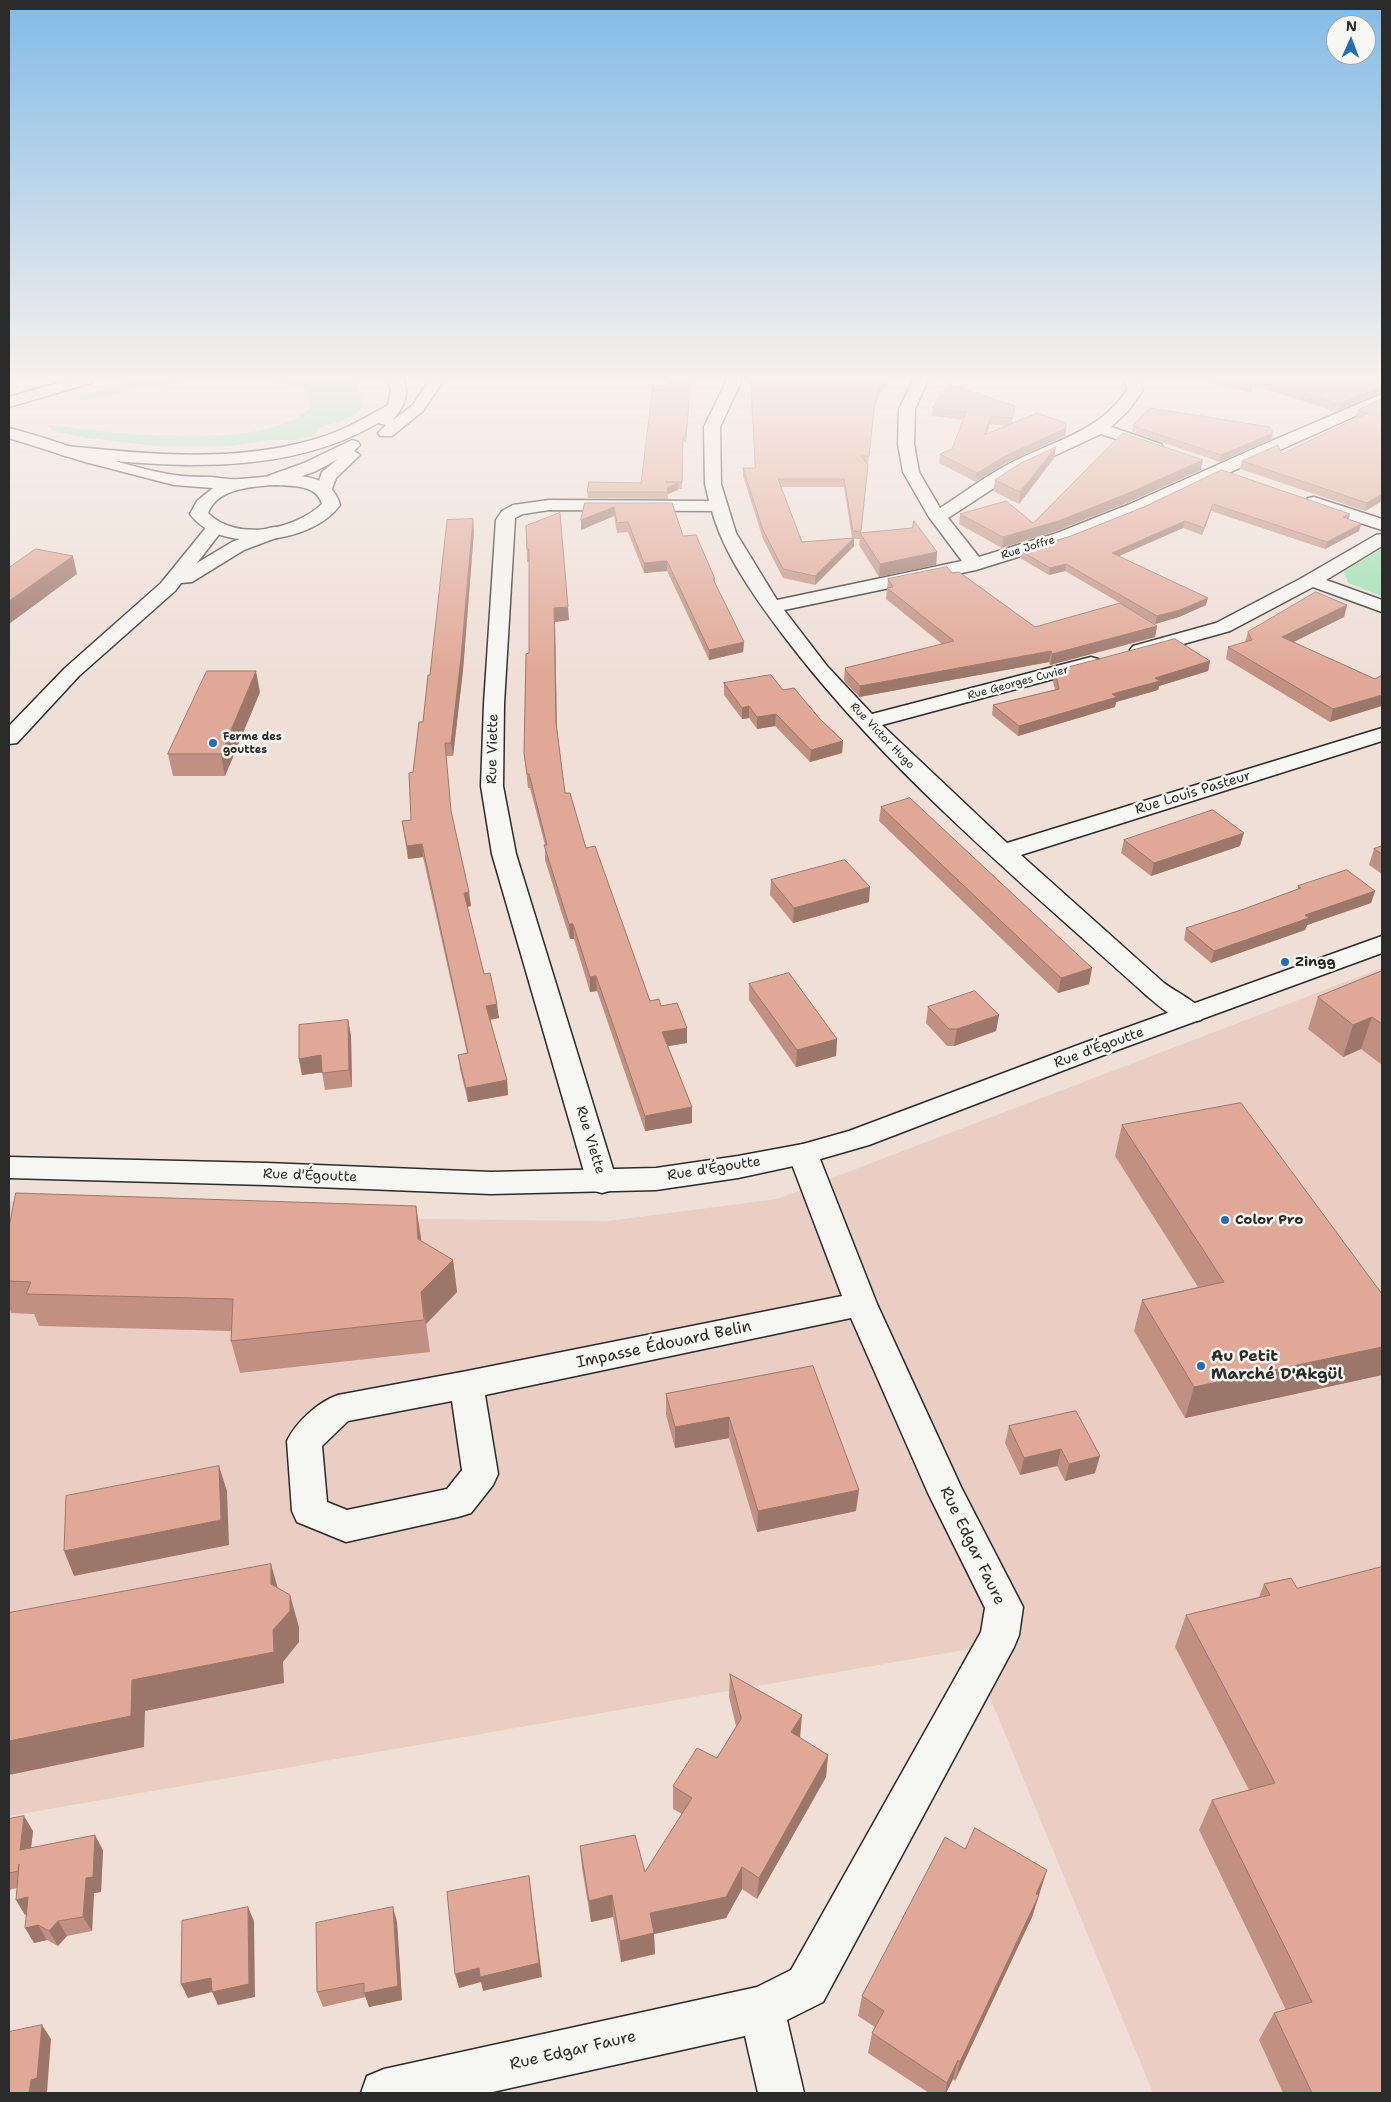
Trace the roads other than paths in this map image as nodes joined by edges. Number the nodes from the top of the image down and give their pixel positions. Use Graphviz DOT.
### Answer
graph roads {
  1 [pos="129,478"];
  2 [pos="166,478"];
  3 [pos="280,478"];
  4 [pos="327,478"];
  5 [pos="713,478"];
  6 [pos="914,478"];
  7 [pos="998,478"];
  8 [pos="1202,478"];
  9 [pos="274,480"];
  10 [pos="239,484"];
  11 [pos="324,490"];
  12 [pos="1301,497"];
  13 [pos="192,501"];
  14 [pos="719,506"];
  15 [pos="938,517"];
  16 [pos="1382,525"];
  17 [pos="215,528"];
  18 [pos="274,532"];
  19 [pos="1382,539"];
  20 [pos="976,564"];
  21 [pos="1310,580"];
  22 [pos="168,587"];
  23 [pos="771,606"];
  24 [pos="1382,606"];
  25 [pos="868,722"];
  26 [pos="1382,734"];
  27 [pos="9,738"];
  28 [pos="1002,851"];
  29 [pos="1382,944"];
  30 [pos="1192,1014"];
  31 [pos="803,1154"];
  32 [pos="9,1168"];
  33 [pos="602,1182"];
  34 [pos="861,1304"];
  35 [pos="467,1385"];
  36 [pos="762,2009"];
  37 [pos="384,2093"];
  38 [pos="781,2093"];
  1 -- 13 [label="main road"];
  2 -- 10 [label="main road"];
  3 -- 9 [label="main road"];
  4 -- 11 [label="main road"];
  5 -- 14 [label="main road, Rue Victor Hugo"];
  6 -- 15 [label="main road"];
  7 -- 15 [label="main road"];
  8 -- 20 [label="main road, Rue Joffre"];
  9 -- 10 [label="main road"];
  9 -- 11 [label="main road"];
  10 -- 13 [label="main road"];
  11 -- 18 [label="main road"];
  12 -- 16 [label="main road"];
  13 -- 17 [label="main road"];
  14 -- 23 [label="main road, Rue Victor Hugo"];
  14 -- 33 [label="main road, Rue Viette"];
  15 -- 20 [label="main road"];
  17 -- 18 [label="main road"];
  17 -- 22 [label="main road"];
  18 -- 22 [label="main road"];
  19 -- 21 [label="main road, Rue Georges Cuvier"];
  20 -- 23 [label="main road, Rue Joffre"];
  21 -- 24 [label="main road"];
  21 -- 25 [label="main road, Rue Georges Cuvier"];
  22 -- 27 [label="main road"];
  23 -- 25 [label="main road, Rue Victor Hugo"];
  25 -- 28 [label="main road, Rue Victor Hugo"];
  26 -- 28 [label="main road, Rue Louis Pasteur"];
  28 -- 30 [label="main road, Rue Victor Hugo"];
  29 -- 30 [label="main road, Rue d'Égoutte"];
  30 -- 31 [label="main road, Rue d'Égoutte"];
  31 -- 33 [label="main road, Rue d'Égoutte"];
  31 -- 34 [label="main road, Rue Edgar Faure"];
  32 -- 33 [label="main road, Rue d'Égoutte"];
  34 -- 35 [label="main road, Impasse Édouard Belin"];
  34 -- 36 [label="main road, Rue Edgar Faure"];
  35 -- 35 [label="main road, Impasse Édouard Belin"];
  36 -- 37 [label="main road, Rue Edgar Faure"];
  36 -- 38 [label="main road"];
}
